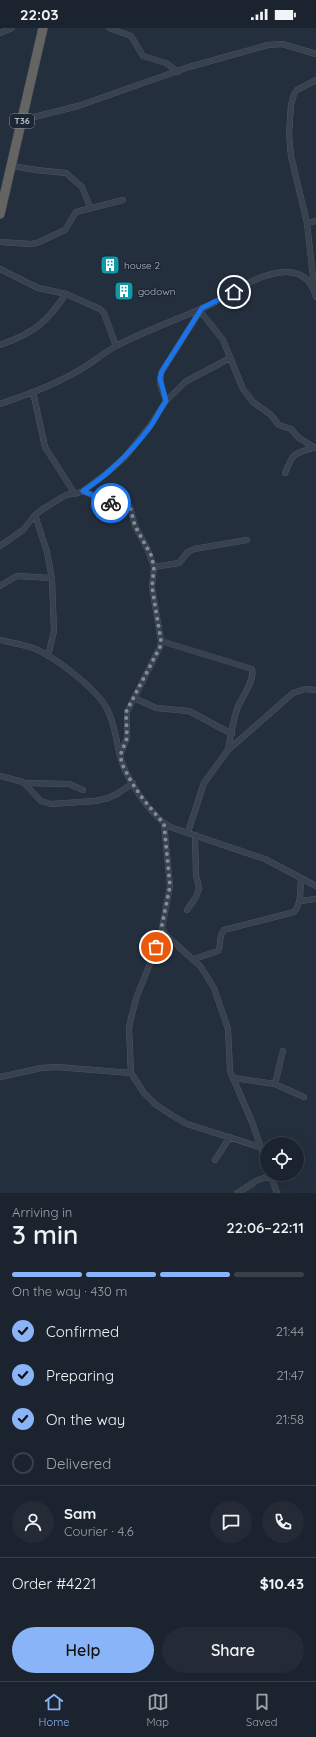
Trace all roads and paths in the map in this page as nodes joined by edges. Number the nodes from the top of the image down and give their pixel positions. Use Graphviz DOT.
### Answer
graph roads {
  1 [pos="12,28"];
  2 [pos="43,28"];
  3 [pos="110,28"];
  4 [pos="0,33"];
  5 [pos="316,54"];
  6 [pos="178,72"];
  7 [pos="316,80"];
  8 [pos="22,120"];
  9 [pos="12,166"];
  10 [pos="123,200"];
  11 [pos="90,207"];
  12 [pos="0,214"];
  13 [pos="316,221"];
  14 [pos="308,223"];
  15 [pos="0,242"];
  16 [pos="0,269"];
  17 [pos="314,286"];
  18 [pos="66,294"];
  19 [pos="316,297"];
  20 [pos="201,310"];
  21 [pos="0,345"];
  22 [pos="116,346"];
  23 [pos="230,358"];
  24 [pos="33,392"];
  25 [pos="166,401"];
  26 [pos="0,404"];
  27 [pos="315,447"];
  28 [pos="285,473"];
  29 [pos="83,491"];
  30 [pos="75,494"];
  31 [pos="36,515"];
  32 [pos="247,540"];
  33 [pos="0,546"];
  34 [pos="154,567"];
  35 [pos="52,578"];
  36 [pos="0,586"];
  37 [pos="0,640"];
  38 [pos="161,641"];
  39 [pos="48,656"];
  40 [pos="316,690"];
  41 [pos="134,698"];
  42 [pos="232,734"];
  43 [pos="228,750"];
  44 [pos="120,756"];
  45 [pos="0,776"];
  46 [pos="132,783"];
  47 [pos="24,784"];
  48 [pos="83,790"];
  49 [pos="164,824"];
  50 [pos="188,832"];
  51 [pos="195,835"];
  52 [pos="301,878"];
  53 [pos="316,886"];
  54 [pos="316,899"];
  55 [pos="300,901"];
  56 [pos="187,910"];
  57 [pos="163,931"];
  58 [pos="194,959"];
  59 [pos="283,1051"];
  60 [pos="131,1073"];
  61 [pos="0,1077"];
  62 [pos="233,1078"];
  63 [pos="275,1084"];
  64 [pos="304,1097"];
  65 [pos="230,1137"];
  66 [pos="260,1147"];
  67 [pos="215,1160"];
  68 [pos="260,1178"];
  69 [pos="273,1181"];
  70 [pos="237,1193"];
  71 [pos="277,1193"];
  1 -- 4 [label="street"];
  2 -- 8 [label="highway, T36"];
  3 -- 6 [label="street"];
  5 -- 6 [label="street"];
  6 -- 8 [label="street"];
  7 -- 14 [label="street"];
  8 -- 9 [label="highway, T36"];
  9 -- 11 [label="street"];
  9 -- 12 [label="highway, T36"];
  10 -- 11 [label="street"];
  11 -- 15 [label="street"];
  13 -- 14 [label="street"];
  14 -- 17 [label="street"];
  16 -- 18 [label="street"];
  17 -- 19 [label="street"];
  17 -- 20 [label="street"];
  18 -- 21 [label="street"];
  18 -- 22 [label="street"];
  20 -- 22 [label="street"];
  20 -- 23 [label="street"];
  20 -- 25 [label="street"];
  22 -- 24 [label="street"];
  23 -- 25 [label="street"];
  23 -- 27 [label="street"];
  24 -- 26 [label="street"];
  24 -- 30 [label="street"];
  25 -- 29 [label="street"];
  27 -- 28 [label="street"];
  29 -- 30 [label="street"];
  29 -- 34 [label="street"];
  30 -- 31 [label="street"];
  31 -- 33 [label="street"];
  31 -- 35 [label="street"];
  32 -- 34 [label="street"];
  34 -- 38 [label="street"];
  35 -- 36 [label="street"];
  35 -- 39 [label="street"];
  37 -- 39 [label="street"];
  38 -- 41 [label="street"];
  38 -- 42 [label="street"];
  39 -- 44 [label="street"];
  40 -- 43 [label="street"];
  41 -- 42 [label="street"];
  41 -- 44 [label="street"];
  42 -- 43 [label="street"];
  43 -- 50 [label="street"];
  44 -- 46 [label="street"];
  45 -- 47 [label="street"];
  46 -- 47 [label="street"];
  46 -- 49 [label="street"];
  47 -- 48 [label="street"];
  49 -- 50 [label="street"];
  49 -- 57 [label="street"];
  50 -- 51 [label="street"];
  51 -- 52 [label="street"];
  51 -- 56 [label="street"];
  52 -- 53 [label="street"];
  52 -- 55 [label="street"];
  54 -- 55 [label="street"];
  55 -- 58 [label="street"];
  57 -- 58 [label="street"];
  57 -- 60 [label="street"];
  58 -- 62 [label="street"];
  59 -- 63 [label="street"];
  60 -- 61 [label="street"];
  60 -- 65 [label="street"];
  62 -- 63 [label="street"];
  62 -- 66 [label="street"];
  63 -- 64 [label="street"];
  65 -- 66 [label="street"];
  65 -- 67 [label="street"];
  68 -- 70 [label="street"];
  69 -- 71 [label="street"];
}
